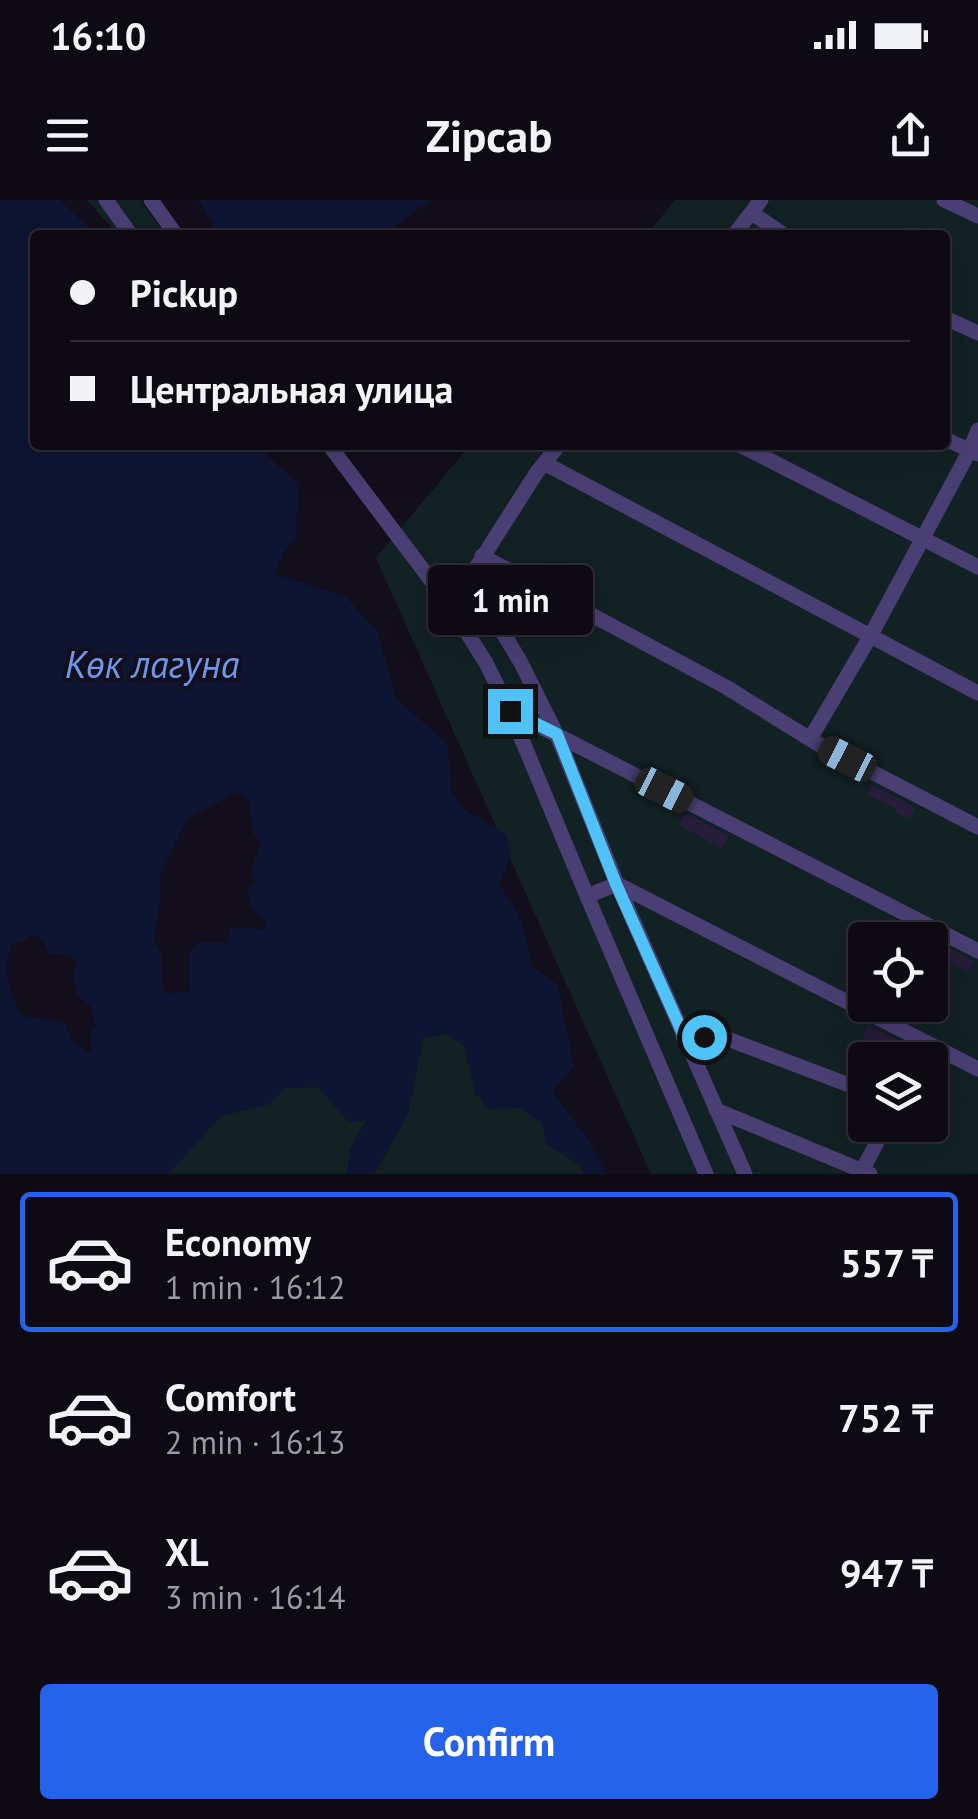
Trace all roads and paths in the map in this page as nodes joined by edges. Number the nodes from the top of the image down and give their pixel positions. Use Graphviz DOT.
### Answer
graph roads {
  1 [pos="106,200"];
  2 [pos="151,200"];
  3 [pos="944,200"];
  4 [pos="757,206"];
  5 [pos="978,216"];
  6 [pos="127,230"];
  7 [pos="172,230"];
  8 [pos="738,230"];
  9 [pos="779,230"];
  10 [pos="950,320"];
  11 [pos="978,333"];
  12 [pos="978,430"];
  13 [pos="950,441"];
  14 [pos="333,450"];
  15 [pos="554,450"];
  16 [pos="750,450"];
  17 [pos="974,452"];
  18 [pos="544,463"];
  19 [pos="923,538"];
  20 [pos="482,556"];
  21 [pos="501,566"];
  22 [pos="978,567"];
  23 [pos="451,607"];
  24 [pos="871,635"];
  25 [pos="978,693"];
  26 [pos="510,711"];
  27 [pos="557,734"];
  28 [pos="810,739"];
  29 [pos="978,827"];
  30 [pos="616,884"];
  31 [pos="586,896"];
  32 [pos="978,952"];
  33 [pos="684,1036"];
  34 [pos="978,1069"];
  35 [pos="848,1084"];
  36 [pos="716,1110"];
  37 [pos="879,1142"];
  38 [pos="866,1172"];
  39 [pos="706,1174"];
  40 [pos="744,1174"];
  1 -- 6 [label="street"];
  2 -- 7 [label="street"];
  3 -- 5 [label="street"];
  4 -- 8 [label="street"];
  4 -- 9 [label="street"];
  10 -- 11 [label="street"];
  12 -- 17 [label="street"];
  13 -- 17 [label="street"];
  14 -- 23 [label="street"];
  15 -- 18 [label="street"];
  16 -- 19 [label="street"];
  17 -- 19 [label="street"];
  18 -- 20 [label="street"];
  18 -- 24 [label="street"];
  19 -- 22 [label="street"];
  19 -- 24 [label="street"];
  20 -- 21 [label="street"];
  20 -- 23 [label="street"];
  21 -- 27 [label="street"];
  21 -- 28 [label="street"];
  23 -- 26 [label="street"];
  24 -- 25 [label="street"];
  24 -- 28 [label="street"];
  26 -- 27 [label="street"];
  26 -- 31 [label="street"];
  27 -- 30 [label="street"];
  27 -- 32 [label="street"];
  28 -- 29 [label="street"];
  30 -- 31 [label="street"];
  30 -- 33 [label="street"];
  30 -- 34 [label="street"];
  31 -- 39 [label="street"];
  33 -- 35 [label="street"];
  33 -- 36 [label="street"];
  36 -- 38 [label="street"];
  36 -- 40 [label="street"];
  37 -- 38 [label="street"];
}
